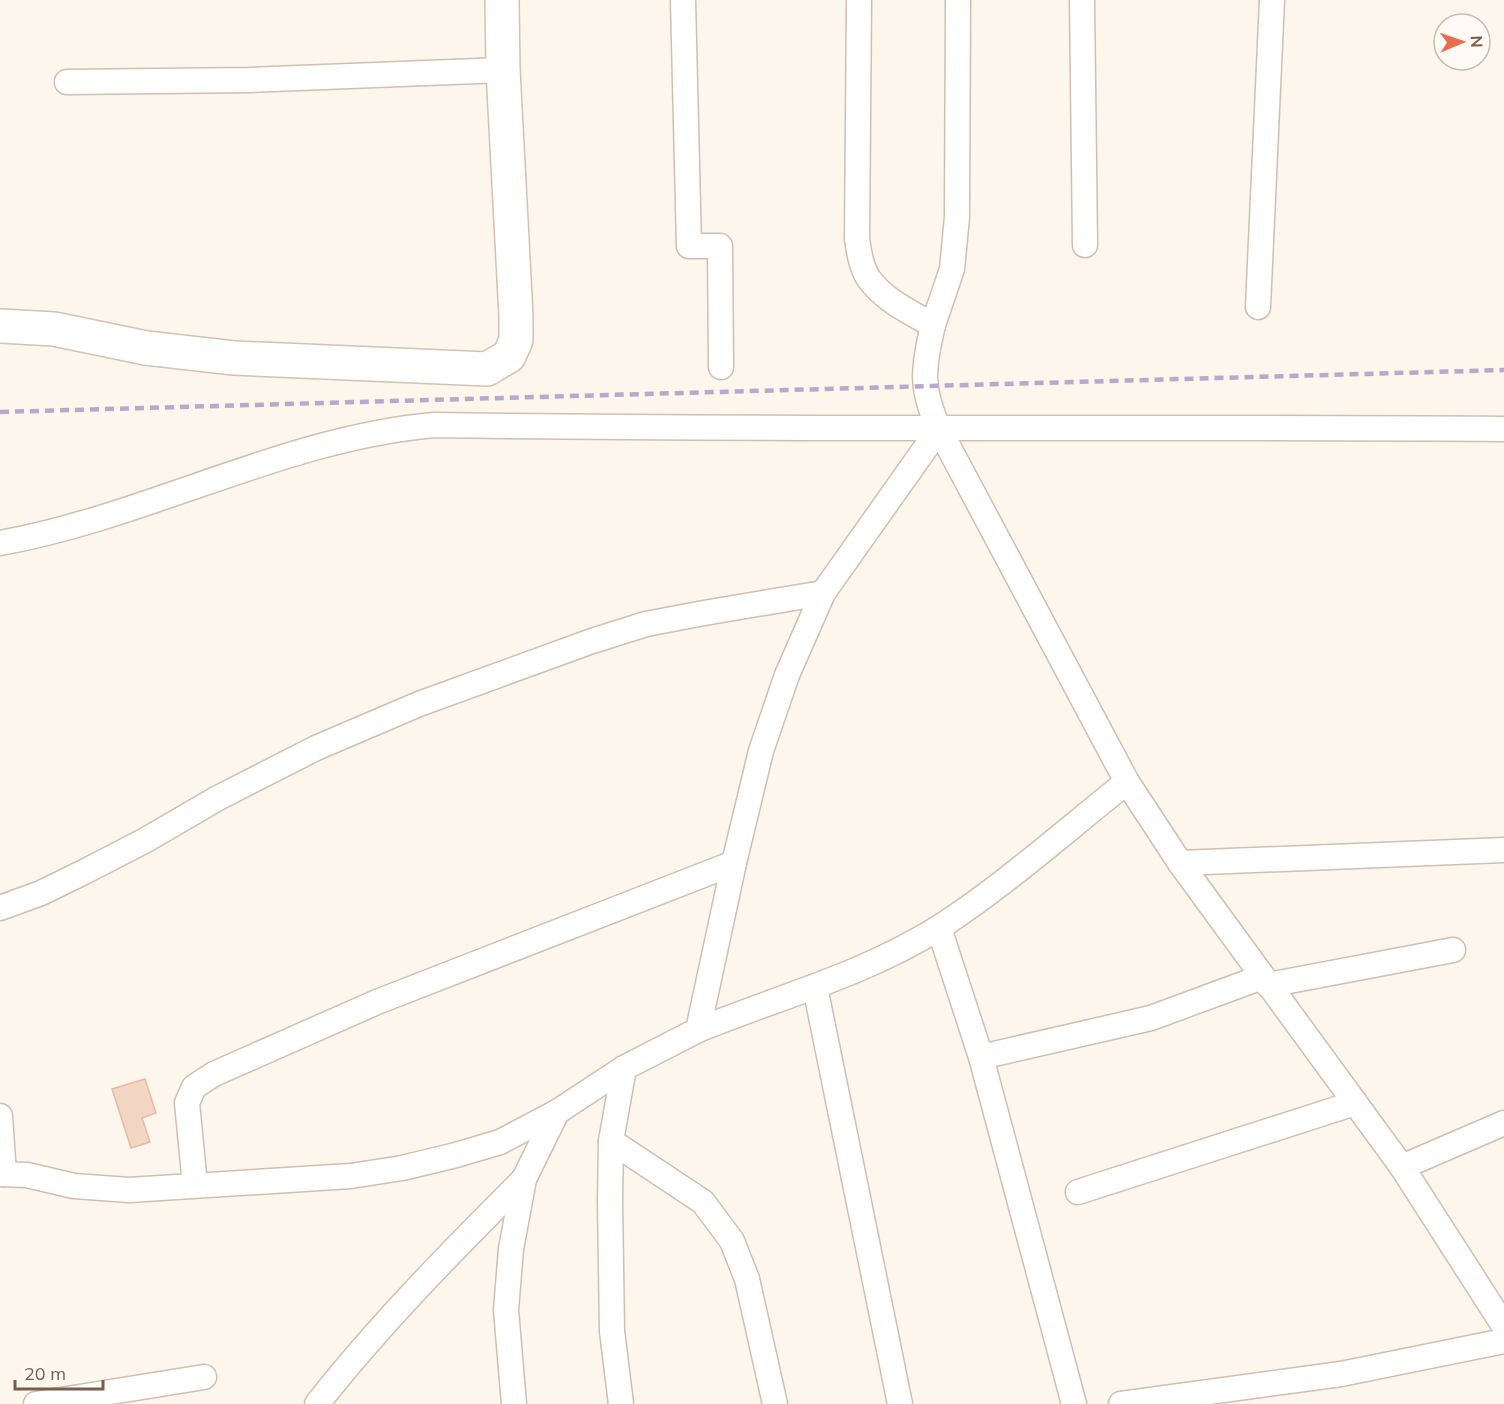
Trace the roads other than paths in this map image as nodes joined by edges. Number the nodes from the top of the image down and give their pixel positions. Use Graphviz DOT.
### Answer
graph roads {
  1 [pos="502,0"];
  2 [pos="684,0"];
  3 [pos="859,0"];
  4 [pos="958,0"];
  5 [pos="1082,0"];
  6 [pos="1272,0"];
  7 [pos="503,70"];
  8 [pos="67,82"];
  9 [pos="1085,245"];
  10 [pos="1258,307"];
  11 [pos="933,325"];
  12 [pos="0,326"];
  13 [pos="722,367"];
  14 [pos="939,429"];
  15 [pos="1504,429"];
  16 [pos="0,543"];
  17 [pos="823,593"];
  18 [pos="1127,782"];
  19 [pos="1504,850"];
  20 [pos="734,863"];
  21 [pos="1180,863"];
  22 [pos="0,908"];
  23 [pos="939,928"];
  24 [pos="1453,951"];
  25 [pos="1265,981"];
  26 [pos="815,987"];
  27 [pos="698,1030"];
  28 [pos="981,1057"];
  29 [pos="624,1068"];
  30 [pos="1355,1103"];
  31 [pos="557,1112"];
  32 [pos="0,1116"];
  33 [pos="1504,1123"];
  34 [pos="611,1141"];
  35 [pos="1402,1167"];
  36 [pos="2,1174"];
  37 [pos="524,1179"];
  38 [pos="195,1185"];
  39 [pos="1078,1192"];
  40 [pos="1504,1326"];
  41 [pos="1504,1341"];
  42 [pos="204,1377"];
  43 [pos="36,1404"];
  44 [pos="317,1404"];
  45 [pos="514,1404"];
  46 [pos="621,1404"];
  47 [pos="775,1404"];
  48 [pos="900,1404"];
  49 [pos="1074,1404"];
  50 [pos="1121,1404"];
  1 -- 7 [label="street"];
  2 -- 13 [label="street"];
  3 -- 11 [label="street"];
  4 -- 11 [label="street"];
  5 -- 9 [label="street"];
  6 -- 10 [label="street"];
  7 -- 8 [label="street"];
  7 -- 12 [label="street"];
  11 -- 14 [label="street"];
  14 -- 15 [label="street"];
  14 -- 16 [label="street"];
  14 -- 17 [label="street"];
  14 -- 18 [label="street"];
  17 -- 20 [label="street"];
  17 -- 22 [label="street"];
  18 -- 21 [label="street"];
  18 -- 23 [label="street"];
  19 -- 21 [label="street"];
  20 -- 27 [label="street"];
  20 -- 38 [label="street"];
  21 -- 25 [label="street"];
  23 -- 26 [label="street"];
  23 -- 28 [label="street"];
  24 -- 25 [label="street"];
  25 -- 28 [label="street"];
  25 -- 30 [label="street"];
  26 -- 27 [label="street"];
  26 -- 48 [label="street"];
  27 -- 29 [label="street"];
  28 -- 49 [label="street"];
  29 -- 31 [label="street"];
  29 -- 34 [label="street"];
  30 -- 35 [label="street"];
  30 -- 39 [label="street"];
  31 -- 37 [label="street"];
  31 -- 38 [label="street"];
  32 -- 36 [label="street"];
  33 -- 35 [label="street"];
  34 -- 46 [label="street"];
  34 -- 47 [label="street"];
  35 -- 40 [label="street"];
  36 -- 38 [label="street"];
  37 -- 44 [label="street"];
  37 -- 45 [label="street"];
  41 -- 50 [label="street"];
  42 -- 43 [label="street"];
}
